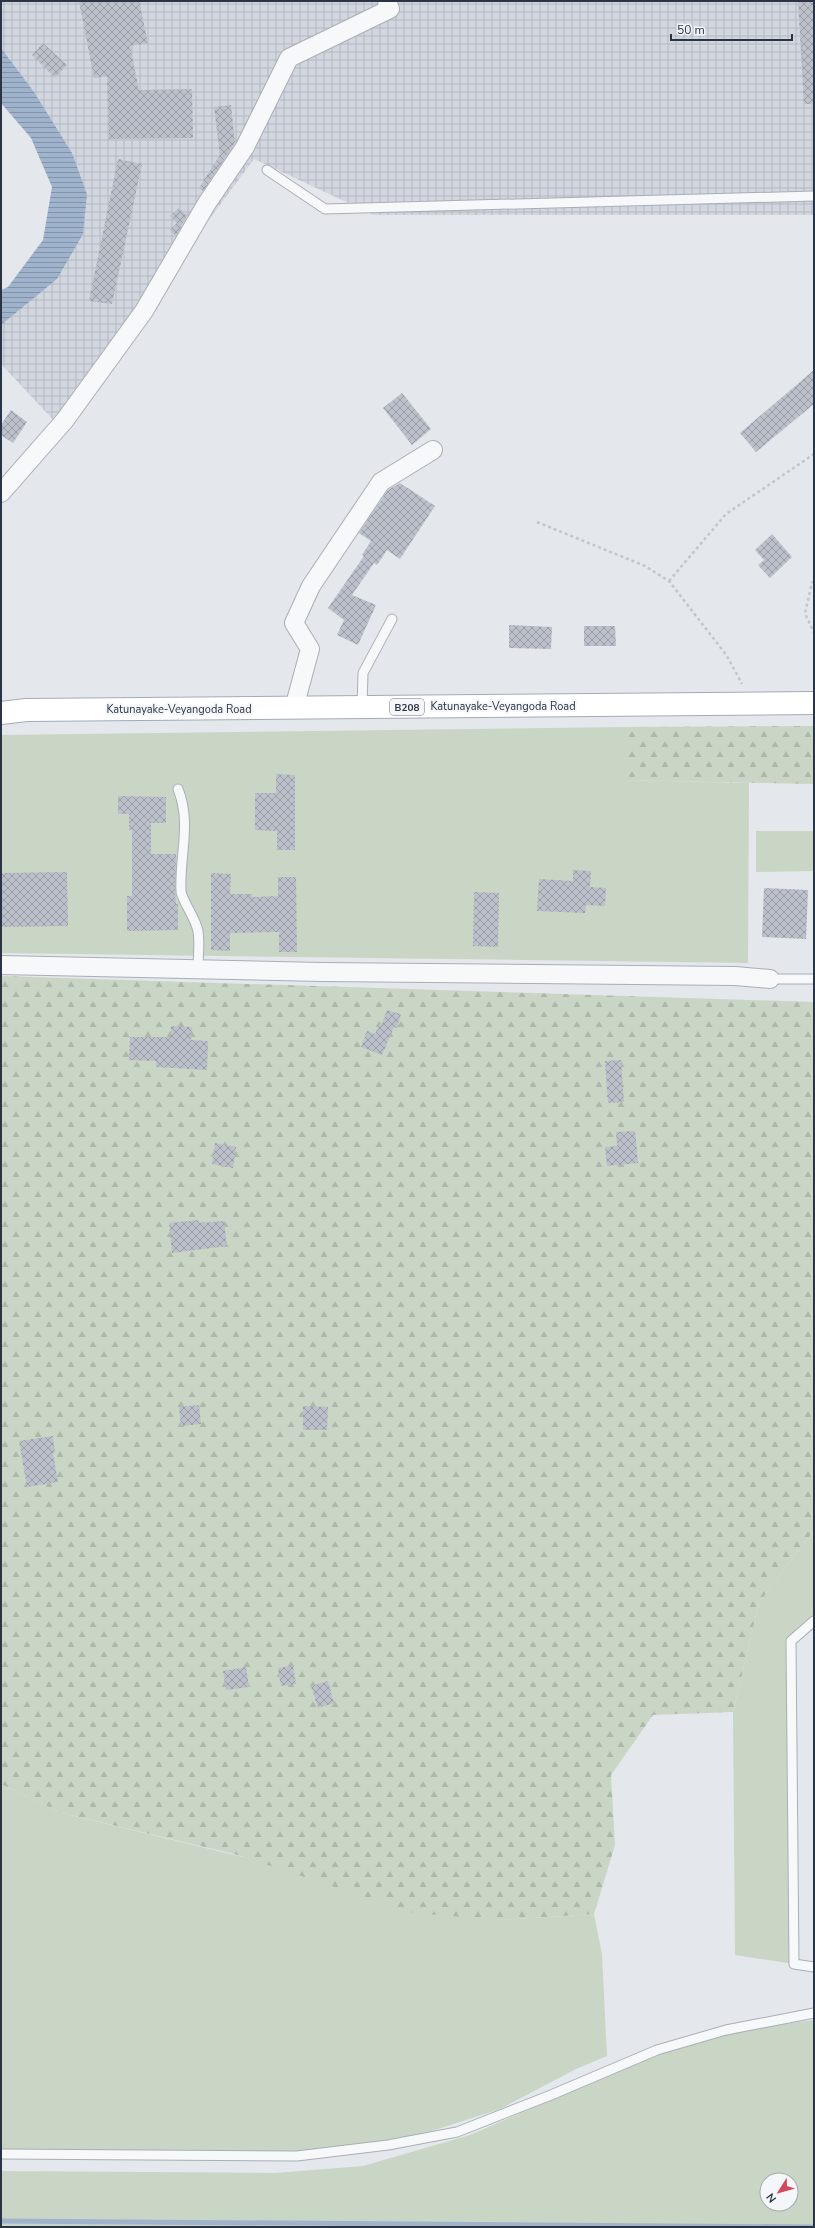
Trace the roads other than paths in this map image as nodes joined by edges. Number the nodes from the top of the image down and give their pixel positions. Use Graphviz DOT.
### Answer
graph roads {
  1 [pos="387,1"];
  2 [pos="267,170"];
  3 [pos="814,196"];
  4 [pos="432,450"];
  5 [pos="1,493"];
  6 [pos="392,619"];
  7 [pos="814,703"];
  8 [pos="294,708"];
  9 [pos="362,708"];
  10 [pos="1,713"];
  11 [pos="178,789"];
  12 [pos="1,965"];
  13 [pos="198,969"];
  14 [pos="770,979"];
  15 [pos="814,979"];
  16 [pos="814,1621"];
  17 [pos="814,1967"];
  18 [pos="814,2013"];
  19 [pos="1,2154"];
  1 -- 5 [label="street"];
  2 -- 3 [label="lane"];
  4 -- 8 [label="street"];
  6 -- 9 [label="lane"];
  7 -- 9 [label="main road, Katunayake-Veyangoda Road / B208"];
  8 -- 9 [label="main road, Katunayake-Veyangoda Road / B208"];
  8 -- 10 [label="main road, Katunayake-Veyangoda Road / B208"];
  11 -- 13 [label="lane"];
  12 -- 13 [label="street"];
  13 -- 14 [label="street"];
  14 -- 15 [label="lane"];
  16 -- 17 [label="lane"];
  18 -- 19 [label="lane"];
}
